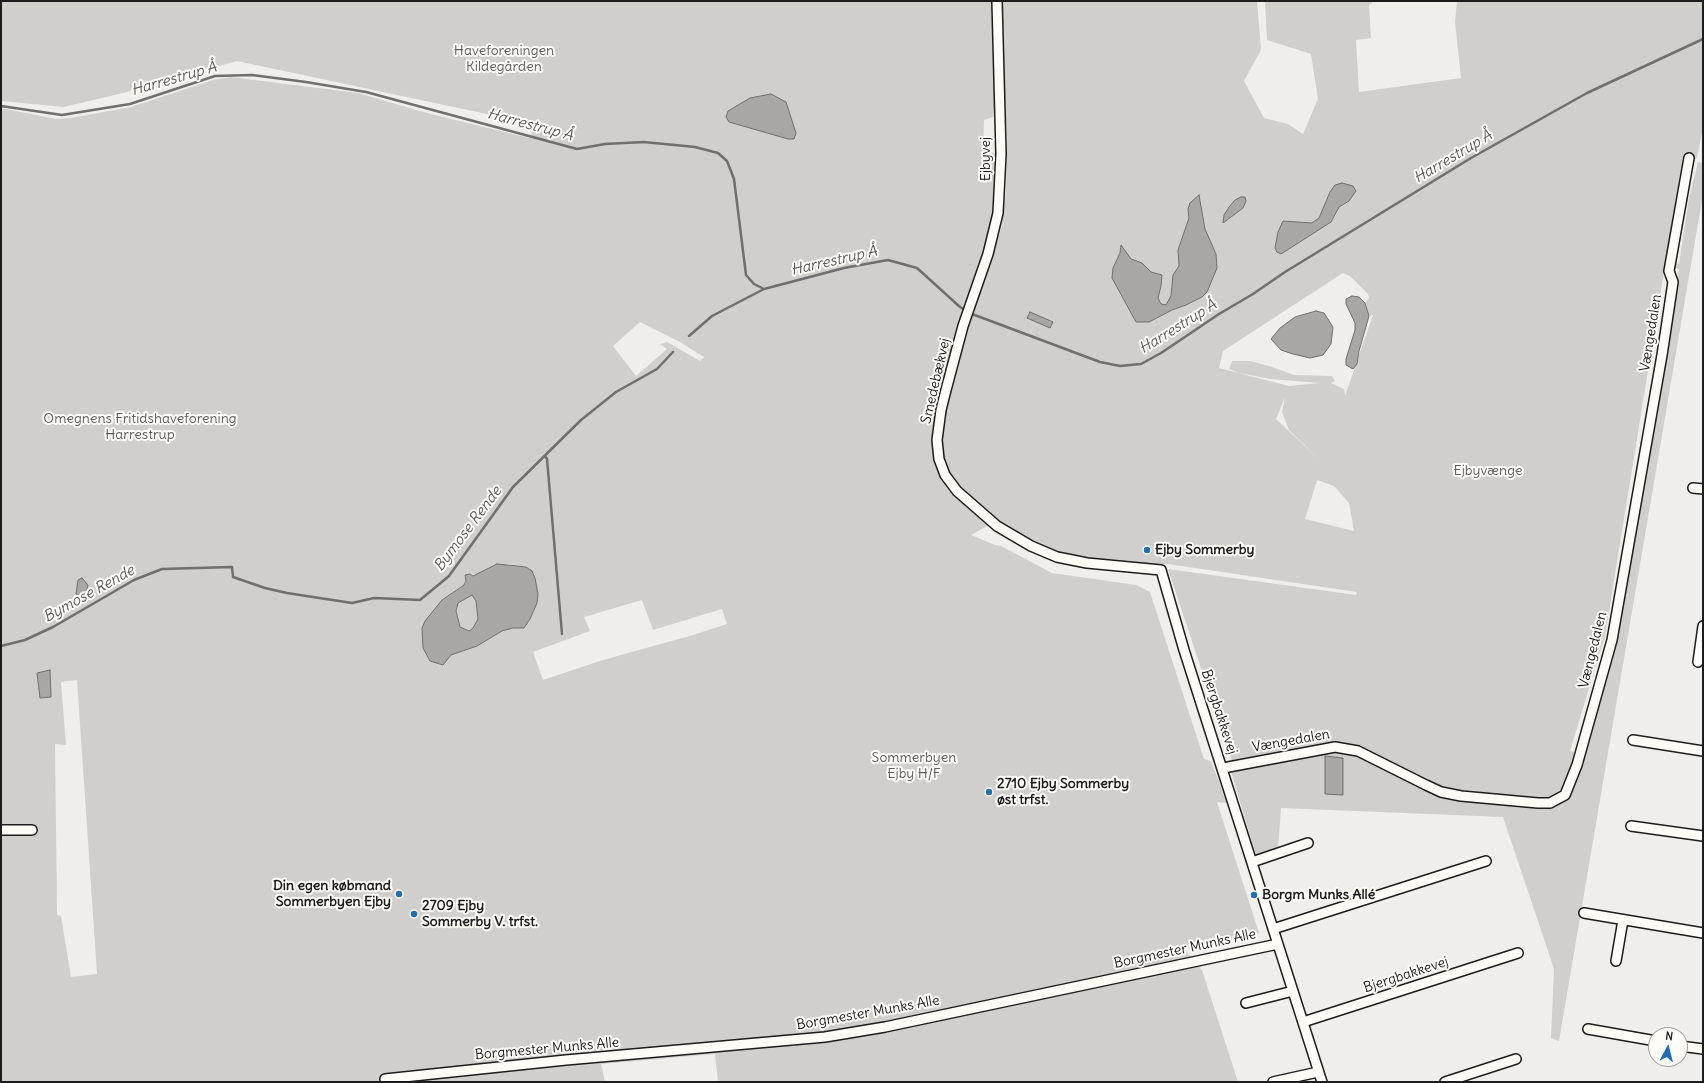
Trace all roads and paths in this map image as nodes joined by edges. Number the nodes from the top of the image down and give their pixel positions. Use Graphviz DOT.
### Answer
graph roads {
  1 [pos="996,1"];
  2 [pos="1689,158"];
  3 [pos="968,312"];
  4 [pos="1693,488"];
  5 [pos="1703,489"];
  6 [pos="1161,570"];
  7 [pos="1703,626"];
  8 [pos="1698,662"];
  9 [pos="1633,740"];
  10 [pos="1703,751"];
  11 [pos="1223,768"];
  12 [pos="1631,826"];
  13 [pos="1,830"];
  14 [pos="32,830"];
  15 [pos="1703,836"];
  16 [pos="1308,843"];
  17 [pos="1486,861"];
  18 [pos="1252,862"];
  19 [pos="1584,913"];
  20 [pos="1623,920"];
  21 [pos="1273,929"];
  22 [pos="1703,933"];
  23 [pos="1278,944"];
  24 [pos="1518,953"];
  25 [pos="1616,961"];
  26 [pos="1293,991"];
  27 [pos="1246,1003"];
  28 [pos="1303,1022"];
  29 [pos="1588,1029"];
  30 [pos="1648,1040"];
  31 [pos="1688,1047"];
  32 [pos="1703,1050"];
  33 [pos="1516,1059"];
  34 [pos="1318,1072"];
  35 [pos="385,1079"];
  36 [pos="1273,1082"];
  37 [pos="1322,1082"];
  38 [pos="1445,1082"];
  1 -- 3 [label="street, Ejbyvej"];
  2 -- 11 [label="street, Vængedalen"];
  3 -- 6 [label="street, Smedebækvej"];
  4 -- 5 [label="street"];
  6 -- 11 [label="street, Bjergbakkevej"];
  7 -- 8 [label="street"];
  9 -- 10 [label="street"];
  11 -- 18 [label="street, Bjergbakkevej"];
  12 -- 15 [label="street"];
  13 -- 14 [label="street"];
  16 -- 18 [label="street"];
  17 -- 21 [label="street"];
  18 -- 21 [label="street, Bjergbakkevej"];
  19 -- 20 [label="street"];
  20 -- 22 [label="street"];
  20 -- 25 [label="street"];
  21 -- 23 [label="street, Bjergbakkevej"];
  23 -- 26 [label="street, Bjergbakkevej"];
  23 -- 35 [label="street, Borgmester Munks Alle"];
  24 -- 28 [label="street, Bjergbakkevej"];
  26 -- 27 [label="street"];
  26 -- 28 [label="street, Bjergbakkevej"];
  28 -- 34 [label="street, Bjergbakkevej"];
  29 -- 30 [label="street"];
  31 -- 32 [label="street"];
  33 -- 38 [label="street"];
  34 -- 36 [label="street"];
  34 -- 37 [label="street, Bjergbakkevej"];
}
